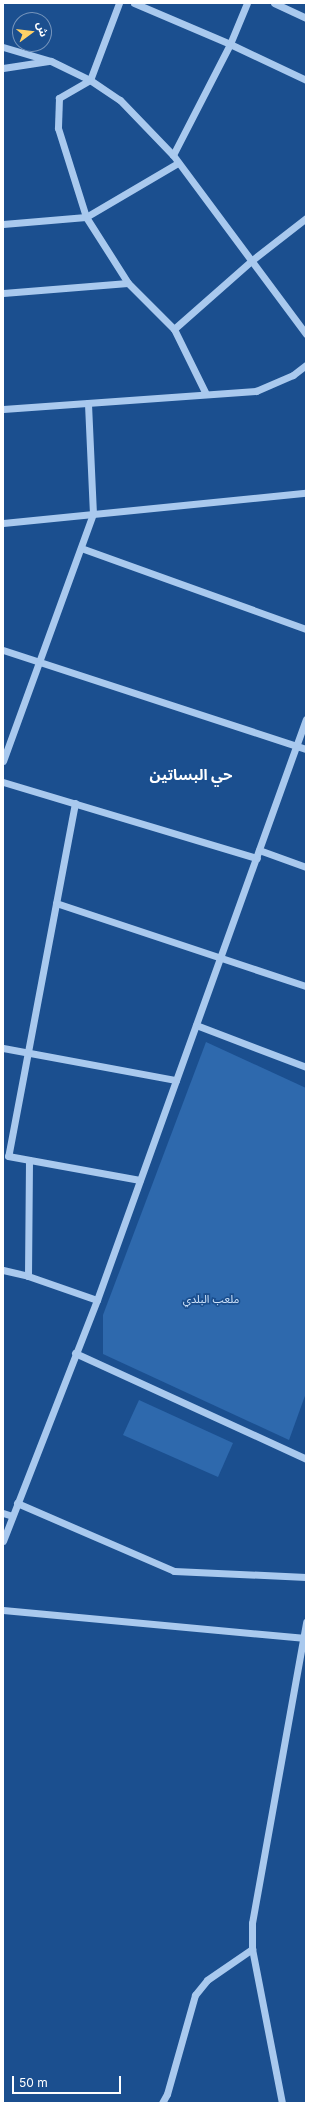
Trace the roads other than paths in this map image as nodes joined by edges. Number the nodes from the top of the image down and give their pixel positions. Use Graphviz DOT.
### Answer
graph roads {
  1 [pos="119,3"];
  2 [pos="134,3"];
  3 [pos="247,3"];
  4 [pos="274,3"];
  5 [pos="306,18"];
  6 [pos="230,44"];
  7 [pos="3,47"];
  8 [pos="51,61"];
  9 [pos="3,68"];
  10 [pos="90,80"];
  11 [pos="306,80"];
  12 [pos="173,155"];
  13 [pos="178,162"];
  14 [pos="86,217"];
  15 [pos="306,218"];
  16 [pos="3,224"];
  17 [pos="252,262"];
  18 [pos="128,283"];
  19 [pos="3,293"];
  20 [pos="174,329"];
  21 [pos="306,334"];
  22 [pos="306,366"];
  23 [pos="206,394"];
  24 [pos="88,403"];
  25 [pos="3,409"];
  26 [pos="306,493"];
  27 [pos="93,514"];
  28 [pos="3,523"];
  29 [pos="81,548"];
  30 [pos="306,629"];
  31 [pos="3,650"];
  32 [pos="39,661"];
  33 [pos="306,719"];
  34 [pos="297,746"];
  35 [pos="306,749"];
  36 [pos="3,761"];
  37 [pos="3,782"];
  38 [pos="75,804"];
  39 [pos="260,850"];
  40 [pos="256,858"];
  41 [pos="306,867"];
  42 [pos="56,903"];
  43 [pos="220,957"];
  44 [pos="306,986"];
  45 [pos="196,1025"];
  46 [pos="3,1048"];
  47 [pos="28,1053"];
  48 [pos="306,1067"];
  49 [pos="176,1080"];
  50 [pos="29,1160"];
  51 [pos="140,1180"];
  52 [pos="3,1270"];
  53 [pos="28,1276"];
  54 [pos="97,1300"];
  55 [pos="75,1353"];
  56 [pos="306,1459"];
  57 [pos="17,1503"];
  58 [pos="3,1513"];
  59 [pos="12,1516"];
  60 [pos="3,1541"];
  61 [pos="306,1577"];
  62 [pos="3,1610"];
  63 [pos="306,1622"];
  64 [pos="303,1638"];
  65 [pos="252,1949"];
  66 [pos="162,2103"];
  67 [pos="282,2103"];
  1 -- 10 [label="street"];
  2 -- 6 [label="street"];
  3 -- 6 [label="street"];
  4 -- 5 [label="street"];
  6 -- 11 [label="street"];
  6 -- 12 [label="street"];
  7 -- 8 [label="street"];
  8 -- 9 [label="street"];
  8 -- 10 [label="street"];
  10 -- 12 [label="street"];
  10 -- 14 [label="street"];
  12 -- 13 [label="street"];
  13 -- 14 [label="street"];
  13 -- 17 [label="street"];
  14 -- 16 [label="street"];
  14 -- 18 [label="street"];
  15 -- 17 [label="street"];
  17 -- 20 [label="street"];
  17 -- 21 [label="street"];
  18 -- 19 [label="street"];
  18 -- 20 [label="street"];
  20 -- 23 [label="street"];
  22 -- 23 [label="street"];
  23 -- 24 [label="street"];
  24 -- 25 [label="street"];
  24 -- 27 [label="street"];
  26 -- 27 [label="street"];
  27 -- 28 [label="street"];
  27 -- 29 [label="street"];
  29 -- 30 [label="street"];
  29 -- 32 [label="street"];
  31 -- 32 [label="street"];
  32 -- 34 [label="street"];
  32 -- 36 [label="street"];
  33 -- 34 [label="street"];
  34 -- 35 [label="street"];
  34 -- 39 [label="street"];
  37 -- 38 [label="street"];
  38 -- 40 [label="street"];
  38 -- 42 [label="street"];
  39 -- 40 [label="street"];
  39 -- 41 [label="street"];
  40 -- 43 [label="street"];
  42 -- 43 [label="street"];
  42 -- 47 [label="street"];
  43 -- 44 [label="street"];
  43 -- 45 [label="street"];
  45 -- 48 [label="street"];
  45 -- 49 [label="street"];
  46 -- 47 [label="street"];
  47 -- 49 [label="street"];
  47 -- 50 [label="street"];
  49 -- 51 [label="street"];
  50 -- 51 [label="street"];
  50 -- 53 [label="street"];
  51 -- 54 [label="street"];
  52 -- 53 [label="street"];
  53 -- 54 [label="street"];
  54 -- 55 [label="street"];
  55 -- 56 [label="street"];
  55 -- 57 [label="street"];
  57 -- 59 [label="street"];
  57 -- 61 [label="street"];
  58 -- 59 [label="street"];
  59 -- 60 [label="street"];
  62 -- 64 [label="street"];
  63 -- 64 [label="street"];
  64 -- 65 [label="street"];
  65 -- 66 [label="street"];
  65 -- 67 [label="street"];
}
